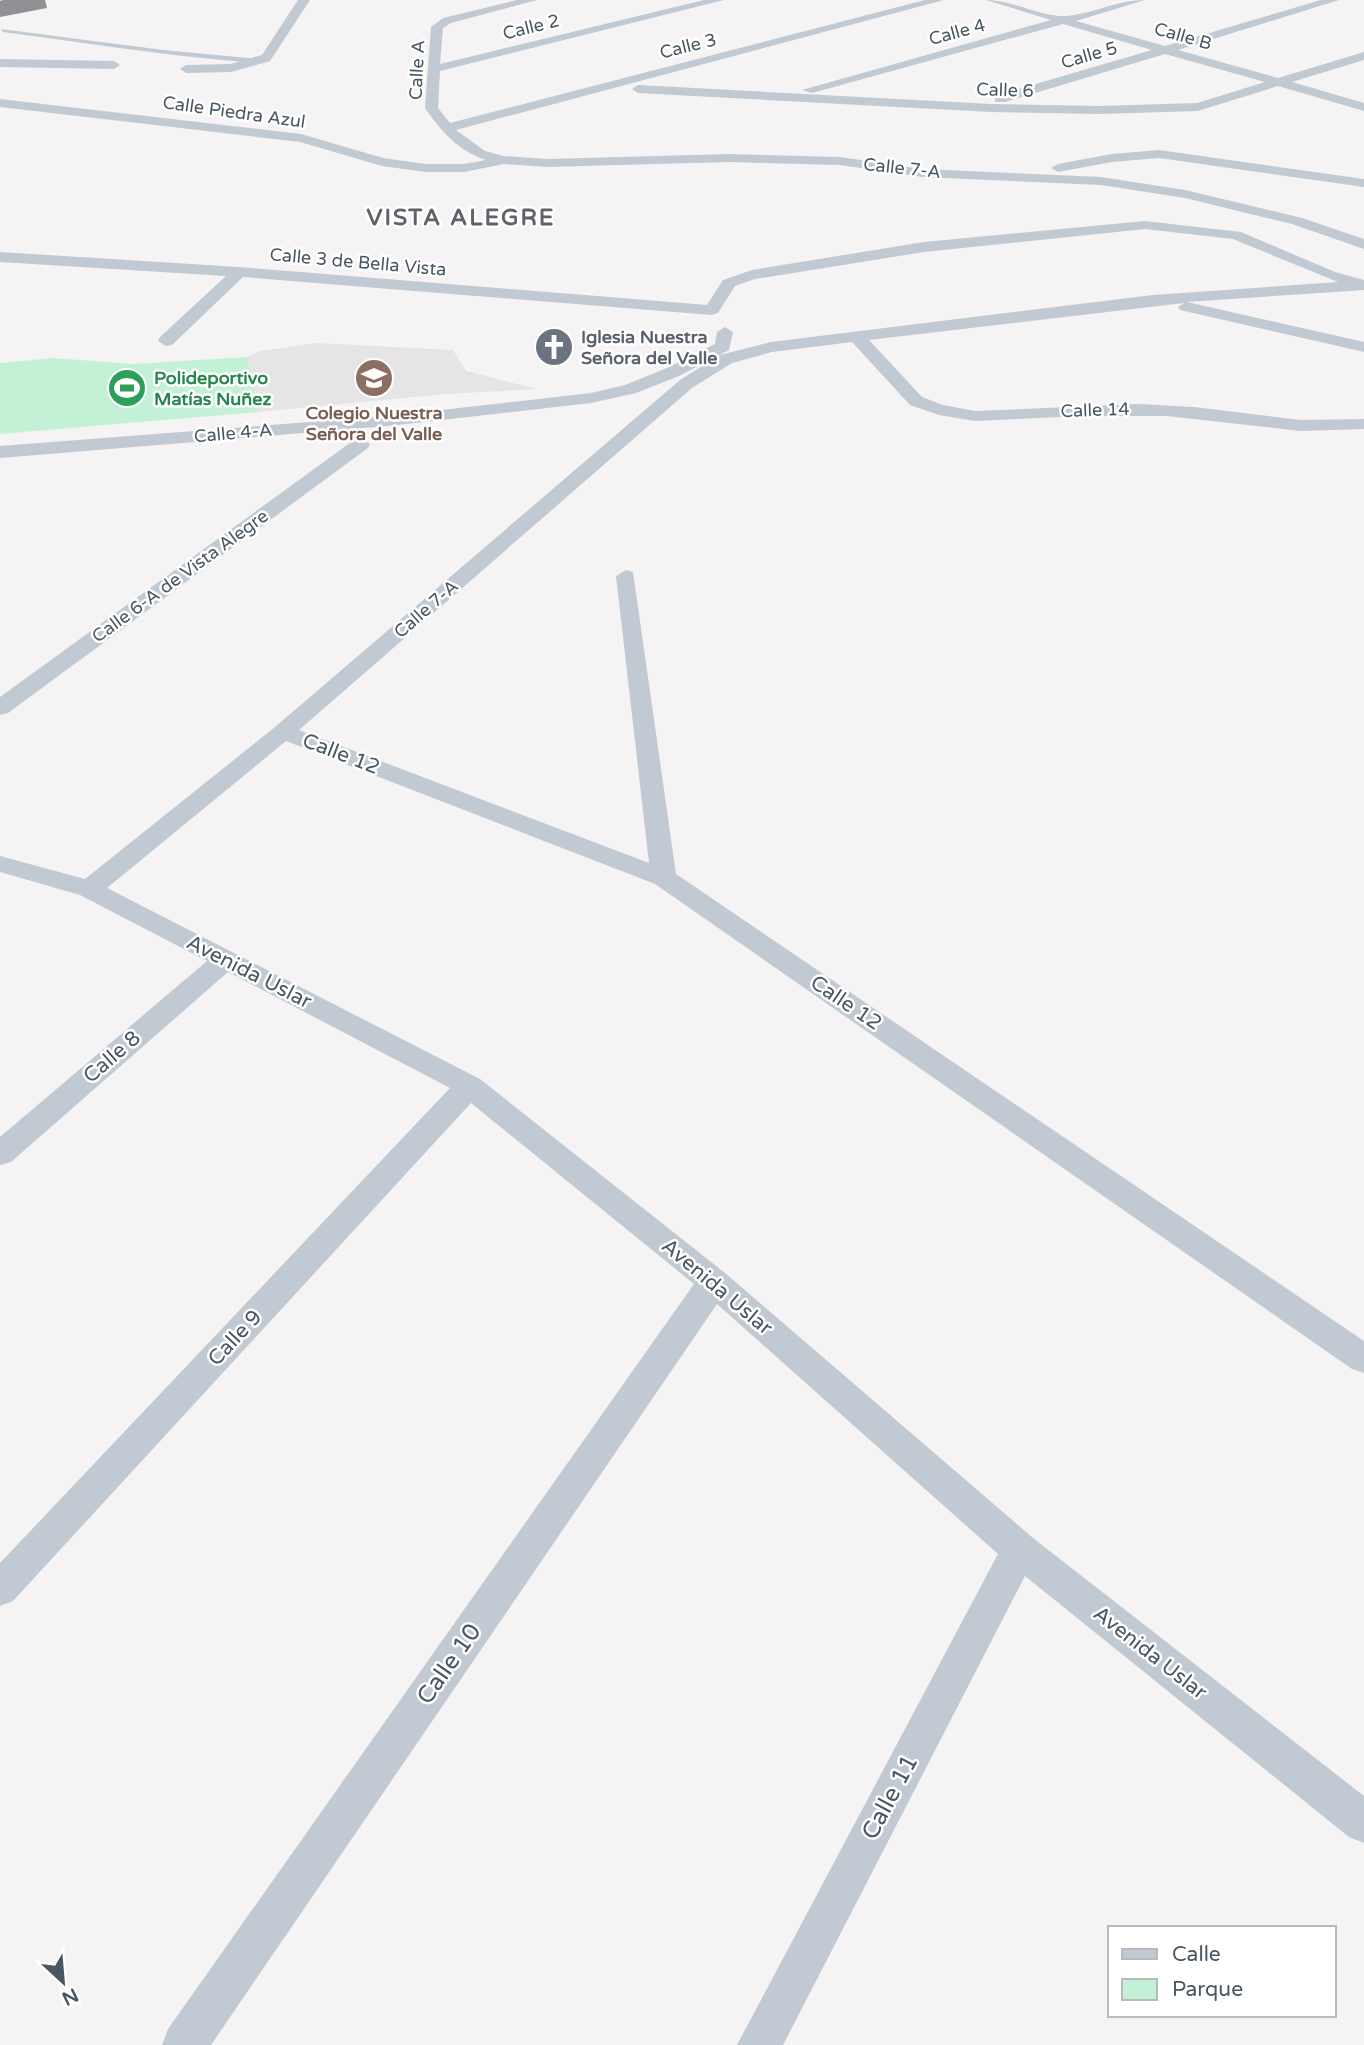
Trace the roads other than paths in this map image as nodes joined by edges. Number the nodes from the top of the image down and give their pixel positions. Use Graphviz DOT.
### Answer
graph roads {
  1 [pos="304,0"];
  2 [pos="531,0"];
  3 [pos="718,0"];
  4 [pos="925,0"];
  5 [pos="938,0"];
  6 [pos="992,0"];
  7 [pos="1139,0"];
  8 [pos="1332,0"];
  9 [pos="1068,20"];
  10 [pos="3,30"];
  11 [pos="1168,50"];
  12 [pos="1364,56"];
  13 [pos="259,61"];
  14 [pos="0,64"];
  15 [pos="114,65"];
  16 [pos="186,69"];
  17 [pos="433,69"];
  18 [pos="632,81"];
  19 [pos="1284,83"];
  20 [pos="785,96"];
  21 [pos="0,103"];
  22 [pos="976,107"];
  23 [pos="1364,107"];
  24 [pos="445,126"];
  25 [pos="502,160"];
  26 [pos="1041,176"];
  27 [pos="1364,183"];
  28 [pos="1364,244"];
  29 [pos="0,257"];
  30 [pos="239,272"];
  31 [pos="1364,285"];
  32 [pos="1153,300"];
  33 [pos="712,310"];
  34 [pos="724,331"];
  35 [pos="856,336"];
  36 [pos="166,341"];
  37 [pos="771,347"];
  38 [pos="1364,347"];
  39 [pos="591,398"];
  40 [pos="1364,424"];
  41 [pos="635,428"];
  42 [pos="361,444"];
  43 [pos="0,452"];
  44 [pos="625,576"];
  45 [pos="0,708"];
  46 [pos="283,732"];
  47 [pos="0,864"];
  48 [pos="664,878"];
  49 [pos="89,889"];
  50 [pos="225,960"];
  51 [pos="470,1086"];
  52 [pos="0,1154"];
  53 [pos="714,1282"];
  54 [pos="1364,1359"];
  55 [pos="1020,1550"];
  56 [pos="0,1589"];
  57 [pos="1364,1822"];
  58 [pos="184,2045"];
  59 [pos="760,2045"];
  1 -- 13 [label="street"];
  2 -- 17 [label="street, Calle A"];
  3 -- 17 [label="street, Calle 2"];
  4 -- 18 [label="street, Calle 3"];
  5 -- 18 [label="street, Calle 3"];
  6 -- 9 [label="street, Calle B"];
  7 -- 9 [label="street, Calle 4"];
  8 -- 11 [label="street, Calle 5"];
  9 -- 11 [label="street, Calle B"];
  9 -- 20 [label="street, Calle 4"];
  10 -- 13 [label="lane"];
  11 -- 19 [label="street, Calle B"];
  11 -- 22 [label="street, Calle 5"];
  12 -- 19 [label="street, Calle 6"];
  13 -- 16 [label="street"];
  14 -- 15 [label="street"];
  17 -- 24 [label="street, Calle A"];
  18 -- 20 [label="street, Calle 6"];
  18 -- 24 [label="street, Calle 3"];
  19 -- 22 [label="street, Calle 6"];
  19 -- 23 [label="street, Calle B"];
  20 -- 22 [label="street, Calle 6"];
  21 -- 25 [label="street, Calle Piedra Azul"];
  24 -- 25 [label="street, Calle 7-A"];
  25 -- 26 [label="street, Calle 7-A"];
  26 -- 27 [label="street"];
  26 -- 28 [label="street, Calle 7-A"];
  29 -- 30 [label="street, Calle 3 de Bella Vista"];
  30 -- 33 [label="street, Calle 3 de Bella Vista"];
  30 -- 36 [label="street"];
  31 -- 32 [label="street, Calle 7-A"];
  31 -- 33 [label="street"];
  32 -- 35 [label="street, Calle 7-A"];
  32 -- 38 [label="street"];
  33 -- 34 [label="street"];
  34 -- 37 [label="street, Calle 7-A"];
  34 -- 39 [label="street"];
  35 -- 37 [label="street, Calle 7-A"];
  35 -- 40 [label="street, Calle 14"];
  37 -- 41 [label="street, Calle 7-A"];
  39 -- 41 [label="street"];
  39 -- 43 [label="street, Calle 4-A"];
  41 -- 46 [label="street, Calle 7-A"];
  42 -- 45 [label="street, Calle 6-A de Vista Alegre"];
  44 -- 48 [label="street"];
  46 -- 48 [label="street, Calle 12"];
  46 -- 49 [label="street, Calle 7-A"];
  47 -- 49 [label="street, Avenida Uslar"];
  48 -- 54 [label="street, Calle 12"];
  49 -- 50 [label="street, Avenida Uslar"];
  50 -- 51 [label="street, Avenida Uslar"];
  50 -- 52 [label="street, Calle 8"];
  51 -- 53 [label="street, Avenida Uslar"];
  51 -- 56 [label="street, Calle 9"];
  53 -- 55 [label="street, Avenida Uslar"];
  53 -- 58 [label="street, Calle 10"];
  55 -- 57 [label="street, Avenida Uslar"];
  55 -- 59 [label="street, Calle 11"];
}
